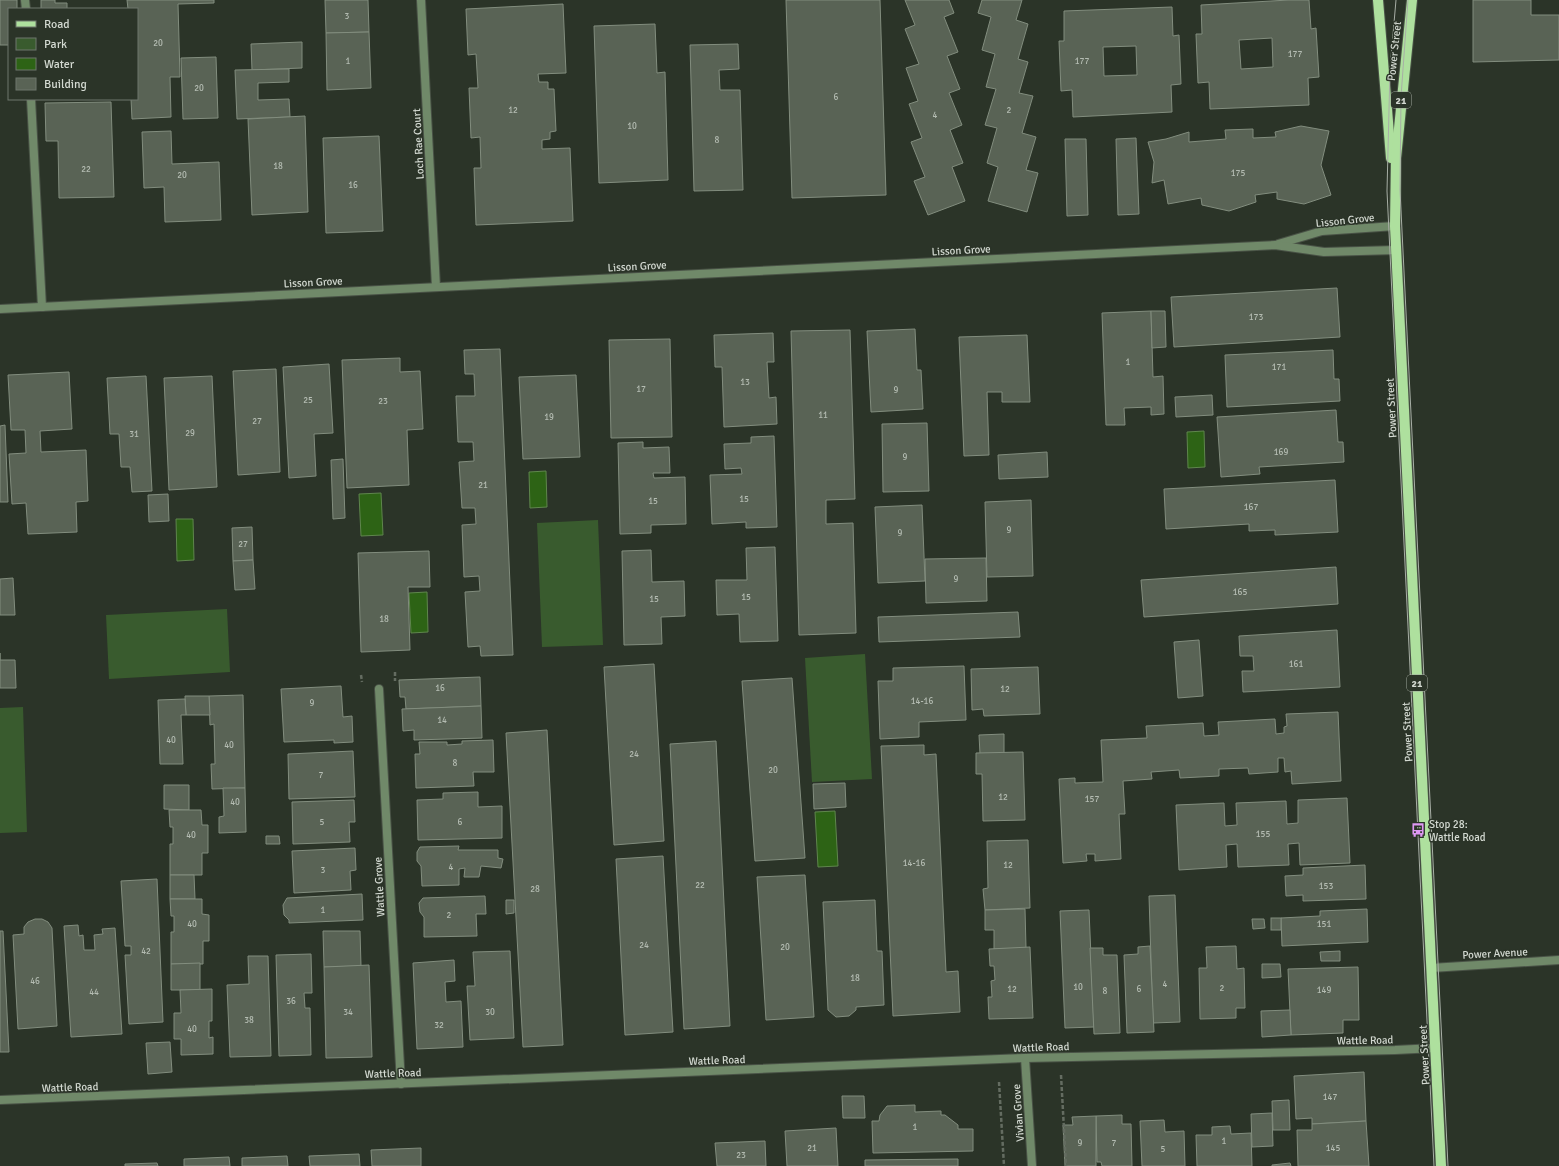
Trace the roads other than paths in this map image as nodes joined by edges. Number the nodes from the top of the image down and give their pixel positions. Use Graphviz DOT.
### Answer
graph roads {
  1 [pos="422,0"];
  2 [pos="1378,0"];
  3 [pos="1412,0"];
  4 [pos="31,100"];
  5 [pos="1394,200"];
  6 [pos="1395,226"];
  7 [pos="1275,245"];
  8 [pos="1396,250"];
  9 [pos="436,287"];
  10 [pos="42,307"];
  11 [pos="0,309"];
  12 [pos="379,689"];
  13 [pos="1559,960"];
  14 [pos="1431,968"];
  15 [pos="1435,1048"];
  16 [pos="1026,1058"];
  17 [pos="402,1084"];
  18 [pos="0,1100"];
  19 [pos="1032,1166"];
  20 [pos="1441,1166"];
  1 -- 9 [label="street, Loch Rae Court"];
  2 -- 5 [label="main road, Power Street / 21"];
  3 -- 5 [label="main road, Power Street / 21"];
  4 -- 10 [label="street"];
  5 -- 6 [label="main road, Power Street / 21"];
  6 -- 7 [label="street, Lisson Grove"];
  6 -- 8 [label="main road, Power Street / 21"];
  7 -- 8 [label="street, Lisson Grove"];
  7 -- 9 [label="street, Lisson Grove"];
  8 -- 14 [label="main road, Power Street / 21"];
  9 -- 10 [label="street, Lisson Grove"];
  10 -- 11 [label="street, Lisson Grove"];
  12 -- 17 [label="street, Wattle Grove"];
  13 -- 14 [label="street, Power Avenue"];
  14 -- 15 [label="main road, Power Street / 21"];
  15 -- 16 [label="street, Wattle Road"];
  15 -- 20 [label="main road, Power Street / 21"];
  16 -- 17 [label="street, Wattle Road"];
  16 -- 19 [label="street, Vivian Grove"];
  17 -- 18 [label="street, Wattle Road"];
}
